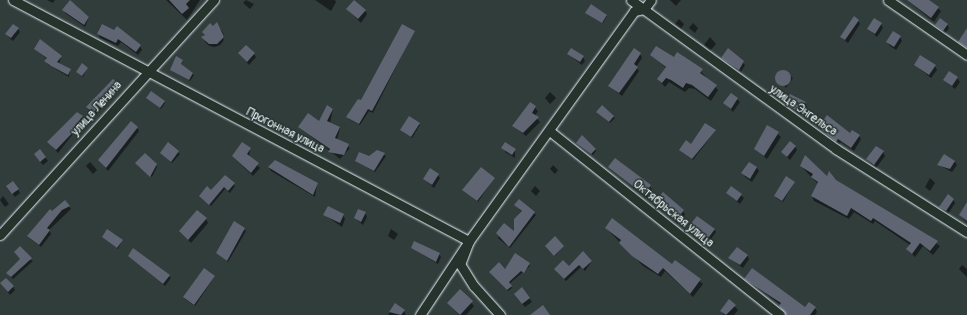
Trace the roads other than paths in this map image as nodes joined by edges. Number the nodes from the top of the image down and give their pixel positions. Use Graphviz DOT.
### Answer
graph roads {
  1 [pos="13,0"];
  2 [pos="214,0"];
  3 [pos="631,0"];
  4 [pos="651,0"];
  5 [pos="888,0"];
  6 [pos="644,9"];
  7 [pos="967,56"];
  8 [pos="149,70"];
  9 [pos="551,132"];
  10 [pos="967,232"];
  11 [pos="0,235"];
  12 [pos="469,241"];
  13 [pos="420,315"];
  14 [pos="500,315"];
  15 [pos="780,315"];
  1 -- 8 [label="street, Прогонная улица"];
  2 -- 8 [label="street, улица Ленина"];
  3 -- 6 [label="street, улица Энгельса"];
  4 -- 6 [label="street"];
  5 -- 7 [label="street"];
  6 -- 9 [label="street"];
  6 -- 10 [label="street, улица Энгельса"];
  8 -- 11 [label="street, улица Ленина"];
  8 -- 12 [label="street, Прогонная улица"];
  9 -- 12 [label="street"];
  9 -- 15 [label="street, Октябрьская улица"];
  12 -- 13 [label="street"];
  12 -- 14 [label="street"];
}
